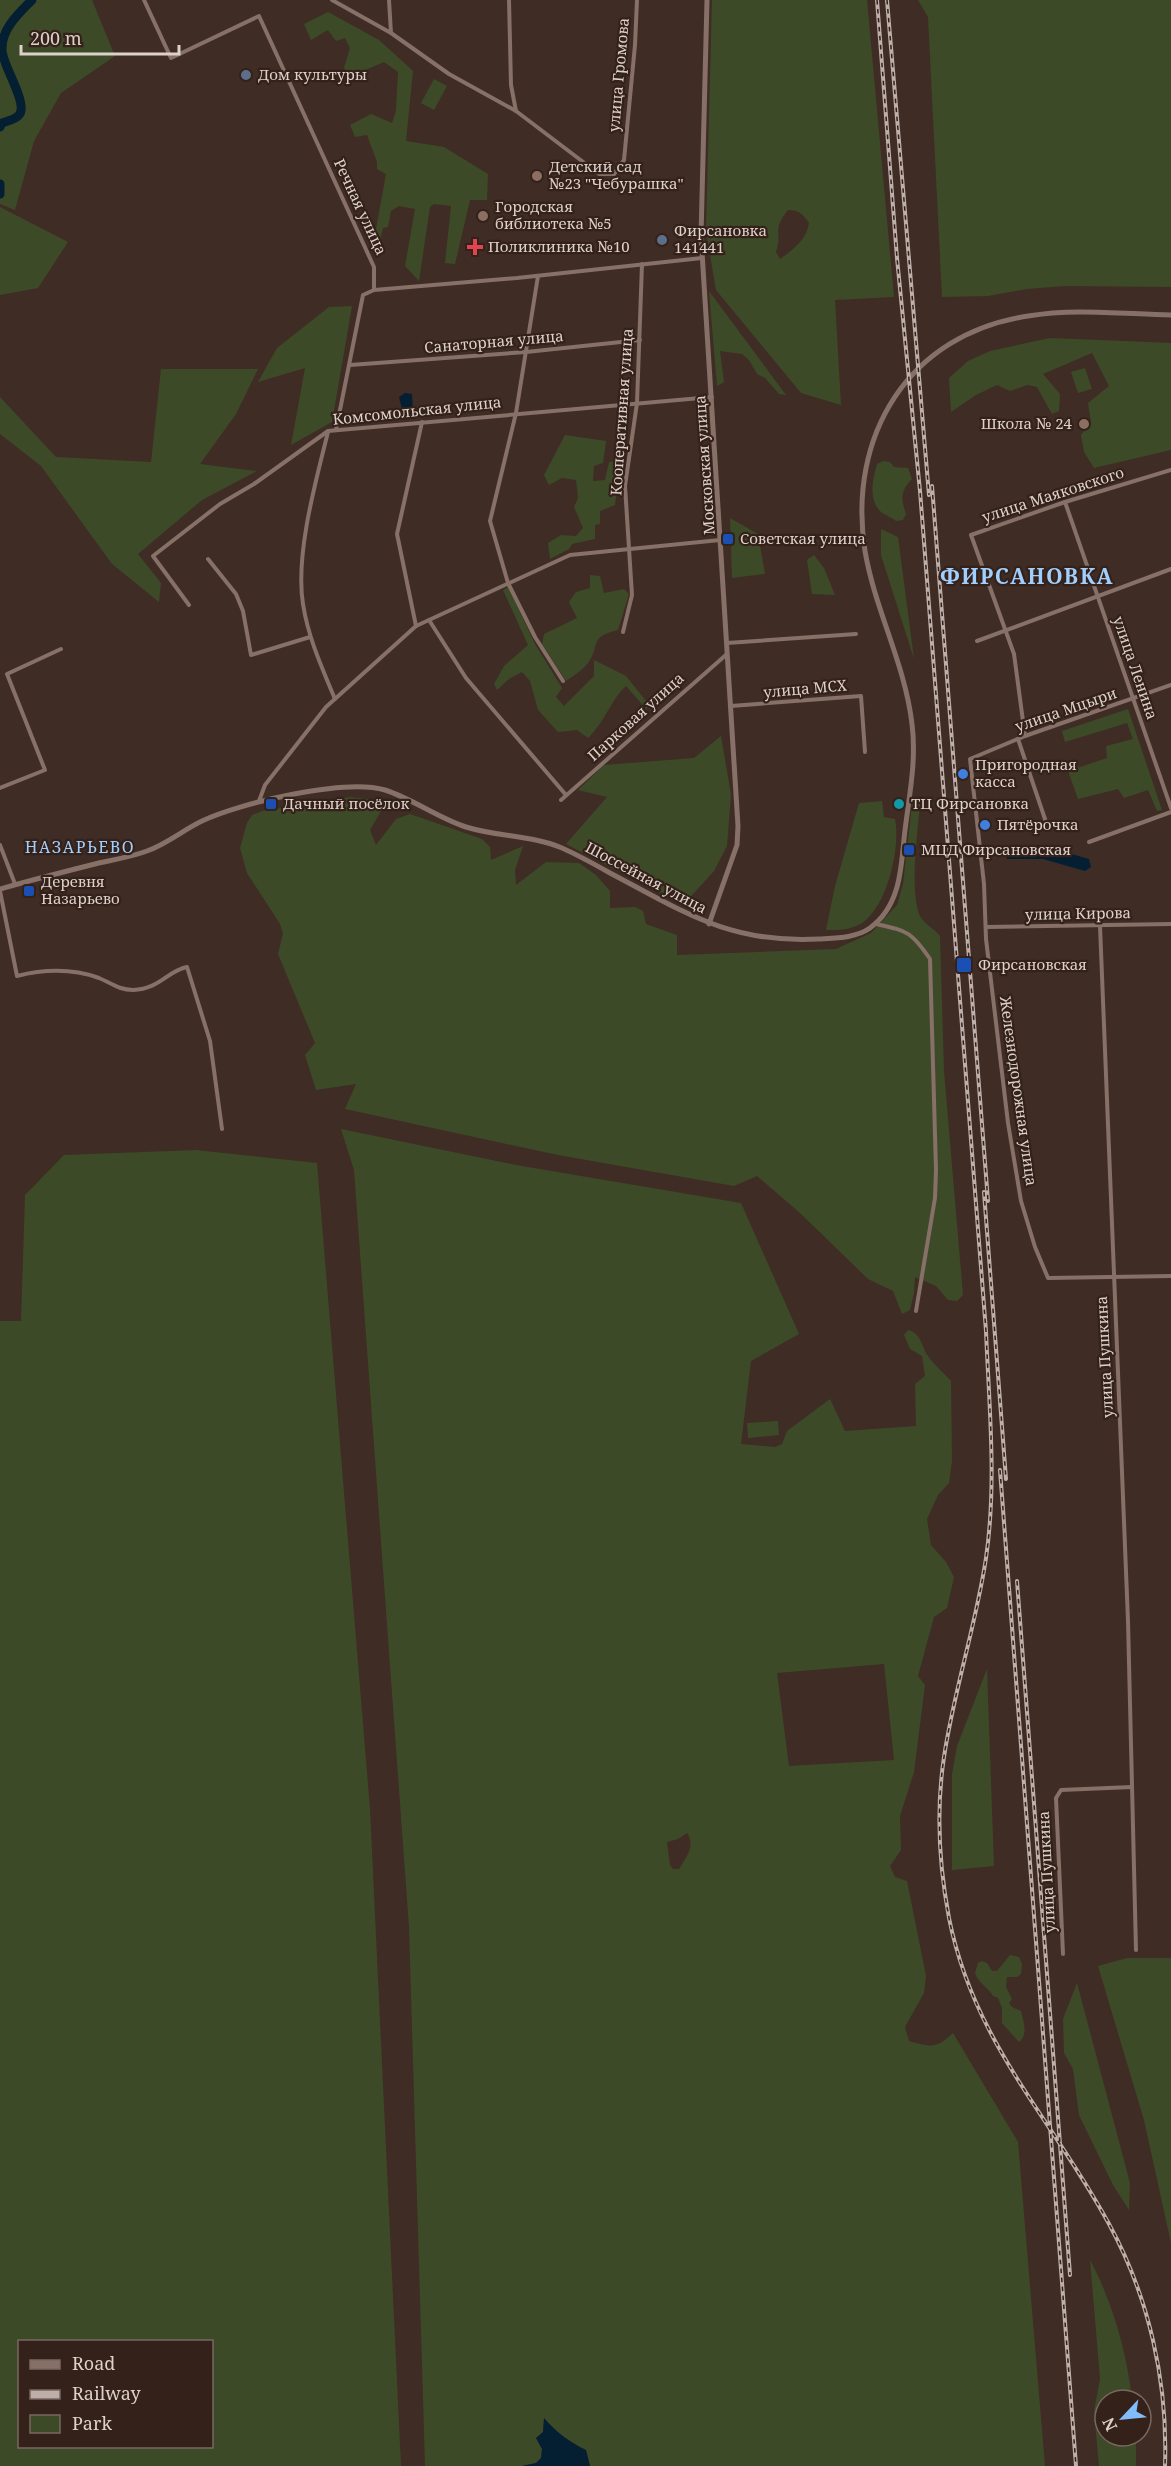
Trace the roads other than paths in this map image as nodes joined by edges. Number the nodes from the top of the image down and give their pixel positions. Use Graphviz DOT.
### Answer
graph roads {
  1 [pos="144,0"];
  2 [pos="332,0"];
  3 [pos="389,0"];
  4 [pos="508,0"];
  5 [pos="637,0"];
  6 [pos="707,0"];
  7 [pos="391,33"];
  8 [pos="516,111"];
  9 [pos="702,258"];
  10 [pos="642,264"];
  11 [pos="538,276"];
  12 [pos="374,290"];
  13 [pos="1171,315"];
  14 [pos="640,340"];
  15 [pos="526,352"];
  16 [pos="351,365"];
  17 [pos="713,397"];
  18 [pos="638,403"];
  19 [pos="516,413"];
  20 [pos="422,422"];
  21 [pos="336,430"];
  22 [pos="328,431"];
  23 [pos="1171,470"];
  24 [pos="1065,502"];
  25 [pos="722,540"];
  26 [pos="630,548"];
  27 [pos="208,559"];
  28 [pos="1171,569"];
  29 [pos="508,583"];
  30 [pos="1097,596"];
  31 [pos="189,605"];
  32 [pos="429,620"];
  33 [pos="416,626"];
  34 [pos="1007,631"];
  35 [pos="623,632"];
  36 [pos="856,634"];
  37 [pos="310,637"];
  38 [pos="977,641"];
  39 [pos="727,643"];
  40 [pos="61,649"];
  41 [pos="728,653"];
  42 [pos="563,681"];
  43 [pos="1171,685"];
  44 [pos="335,699"];
  45 [pos="1133,699"];
  46 [pos="731,706"];
  47 [pos="1025,736"];
  48 [pos="1018,739"];
  49 [pos="865,752"];
  50 [pos="970,759"];
  51 [pos="0,788"];
  52 [pos="566,795"];
  53 [pos="561,800"];
  54 [pos="259,801"];
  55 [pos="1171,810"];
  56 [pos="1046,822"];
  57 [pos="1089,842"];
  58 [pos="0,845"];
  59 [pos="15,884"];
  60 [pos="0,890"];
  61 [pos="709,924"];
  62 [pos="875,924"];
  63 [pos="1171,924"];
  64 [pos="1100,926"];
  65 [pos="986,927"];
  66 [pos="222,1129"];
  67 [pos="1171,1276"];
  68 [pos="1113,1278"];
  69 [pos="916,1311"];
  70 [pos="1132,1787"];
  71 [pos="1136,1950"];
  72 [pos="1063,1954"];
  1 -- 12 [label="street, Речная улица"];
  2 -- 7 [label="street"];
  3 -- 7 [label="street"];
  4 -- 8 [label="street"];
  5 -- 8 [label="street, улица Громова"];
  6 -- 9 [label="street, Московская улица"];
  7 -- 8 [label="street"];
  9 -- 10 [label="street"];
  9 -- 17 [label="street, Московская улица"];
  10 -- 11 [label="street"];
  10 -- 14 [label="street, Кооперативная улица"];
  11 -- 12 [label="street"];
  11 -- 15 [label="street"];
  12 -- 16 [label="street"];
  13 -- 62 [label="street"];
  14 -- 15 [label="street, Санаторная улица"];
  14 -- 18 [label="street, Кооперативная улица"];
  15 -- 16 [label="street, Санаторная улица"];
  15 -- 19 [label="street"];
  16 -- 21 [label="street"];
  17 -- 18 [label="street, Комсомольская улица"];
  17 -- 25 [label="street, Московская улица"];
  18 -- 19 [label="street, Комсомольская улица"];
  18 -- 26 [label="street, Кооперативная улица"];
  19 -- 20 [label="street, Комсомольская улица"];
  19 -- 29 [label="street"];
  20 -- 21 [label="street, Комсомольская улица"];
  20 -- 33 [label="street"];
  21 -- 22 [label="street, Комсомольская улица"];
  22 -- 31 [label="street, Комсомольская улица"];
  22 -- 37 [label="street"];
  23 -- 24 [label="street, улица Маяковского"];
  24 -- 30 [label="street, улица Ленина"];
  24 -- 34 [label="street, улица Маяковского"];
  25 -- 26 [label="street"];
  25 -- 39 [label="street, Московская улица"];
  26 -- 29 [label="street"];
  26 -- 35 [label="street, Кооперативная улица"];
  27 -- 37 [label="street"];
  28 -- 30 [label="street"];
  29 -- 32 [label="street"];
  29 -- 42 [label="street"];
  30 -- 34 [label="street"];
  30 -- 45 [label="street, улица Ленина"];
  32 -- 33 [label="street"];
  32 -- 52 [label="street"];
  33 -- 44 [label="street"];
  34 -- 38 [label="street"];
  34 -- 47 [label="street, улица Маяковского"];
  36 -- 39 [label="street"];
  37 -- 44 [label="street"];
  39 -- 41 [label="street, Московская улица"];
  40 -- 51 [label="street"];
  41 -- 46 [label="street, Московская улица"];
  41 -- 52 [label="street, Парковая улица"];
  43 -- 45 [label="street, улица Мцыри"];
  44 -- 54 [label="street"];
  45 -- 47 [label="street, улица Мцыри"];
  45 -- 55 [label="street, улица Ленина"];
  46 -- 49 [label="street, улица МСХ"];
  46 -- 61 [label="street, Московская улица"];
  47 -- 48 [label="street, улица Мцыри"];
  48 -- 50 [label="street, улица Мцыри"];
  48 -- 56 [label="street"];
  50 -- 65 [label="street, Железнодорожная улица"];
  52 -- 53 [label="street, Парковая улица"];
  54 -- 59 [label="street, Шоссейная улица"];
  54 -- 61 [label="street, Шоссейная улица"];
  55 -- 57 [label="street"];
  58 -- 59 [label="street"];
  59 -- 60 [label="street, Шоссейная улица"];
  60 -- 66 [label="street"];
  61 -- 62 [label="street, Шоссейная улица"];
  62 -- 69 [label="street"];
  63 -- 64 [label="street, улица Кирова"];
  64 -- 65 [label="street, улица Кирова"];
  64 -- 68 [label="street, улица Пушкина"];
  65 -- 68 [label="street, Железнодорожная улица"];
  67 -- 68 [label="street"];
  68 -- 70 [label="street, улица Пушкина"];
  70 -- 71 [label="street, улица Пушкина"];
  70 -- 72 [label="street, улица Пушкина"];
}
